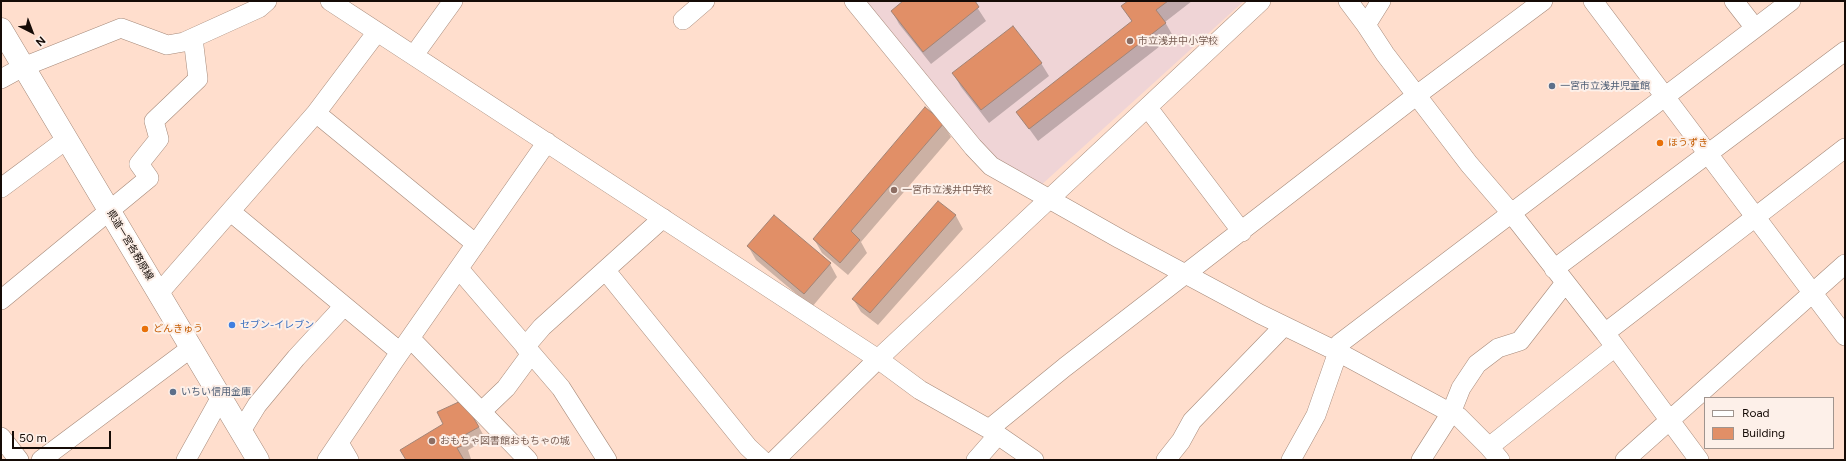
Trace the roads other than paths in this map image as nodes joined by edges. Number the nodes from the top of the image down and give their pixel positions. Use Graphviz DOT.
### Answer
graph roads {
  1 [pos="267,1"];
  2 [pos="330,1"];
  3 [pos="453,1"];
  4 [pos="705,1"];
  5 [pos="854,1"];
  6 [pos="1261,1"];
  7 [pos="1348,1"];
  8 [pos="1381,1"];
  9 [pos="1543,1"];
  10 [pos="1593,1"];
  11 [pos="1734,1"];
  12 [pos="1791,1"];
  13 [pos="683,20"];
  14 [pos="1366,24"];
  15 [pos="1755,28"];
  16 [pos="1,29"];
  17 [pos="377,32"];
  18 [pos="194,38"];
  19 [pos="1845,51"];
  20 [pos="414,55"];
  21 [pos="24,67"];
  22 [pos="1,79"];
  23 [pos="1417,95"];
  24 [pos="1666,96"];
  25 [pos="1148,108"];
  26 [pos="316,113"];
  27 [pos="67,139"];
  28 [pos="547,142"];
  29 [pos="1845,148"];
  30 [pos="1707,155"];
  31 [pos="1,188"];
  32 [pos="1050,198"];
  33 [pos="109,210"];
  34 [pos="231,212"];
  35 [pos="1512,214"];
  36 [pos="663,218"];
  37 [pos="1755,218"];
  38 [pos="1242,232"];
  39 [pos="476,244"];
  40 [pos="1845,264"];
  41 [pos="459,269"];
  42 [pos="606,271"];
  43 [pos="1186,275"];
  44 [pos="1559,276"];
  45 [pos="159,293"];
  46 [pos="1812,294"];
  47 [pos="1,300"];
  48 [pos="344,306"];
  49 [pos="1284,326"];
  50 [pos="1845,336"];
  51 [pos="1610,340"];
  52 [pos="405,345"];
  53 [pos="191,348"];
  54 [pos="528,351"];
  55 [pos="1338,352"];
  56 [pos="878,359"];
  57 [pos="221,397"];
  58 [pos="482,411"];
  59 [pos="1451,413"];
  60 [pos="1669,420"];
  61 [pos="241,432"];
  62 [pos="994,432"];
  63 [pos="1,437"];
  64 [pos="339,443"];
  65 [pos="1495,453"];
  66 [pos="19,460"];
  67 [pos="41,460"];
  68 [pos="186,460"];
  69 [pos="258,460"];
  70 [pos="327,460"];
  71 [pos="349,460"];
  72 [pos="528,460"];
  73 [pos="607,460"];
  74 [pos="762,460"];
  75 [pos="775,460"];
  76 [pos="976,460"];
  77 [pos="1034,460"];
  78 [pos="1166,460"];
  79 [pos="1292,460"];
  80 [pos="1421,460"];
  81 [pos="1625,460"];
  82 [pos="1699,460"];
  1 -- 18 [label="street"];
  2 -- 17 [label="street"];
  3 -- 20 [label="street"];
  4 -- 13 [label="street"];
  5 -- 32 [label="street"];
  6 -- 25 [label="street"];
  7 -- 14 [label="street"];
  8 -- 14 [label="street"];
  9 -- 23 [label="street"];
  10 -- 24 [label="street"];
  11 -- 15 [label="street"];
  12 -- 15 [label="street"];
  14 -- 23 [label="street"];
  15 -- 24 [label="street"];
  16 -- 21 [label="main road, 県道一宮各務原線"];
  17 -- 20 [label="street"];
  17 -- 26 [label="street"];
  18 -- 21 [label="street"];
  18 -- 33 [label="street"];
  19 -- 30 [label="street"];
  20 -- 28 [label="street"];
  21 -- 22 [label="street"];
  21 -- 27 [label="main road, 県道一宮各務原線"];
  23 -- 35 [label="street"];
  23 -- 38 [label="street"];
  24 -- 30 [label="street"];
  24 -- 35 [label="street"];
  25 -- 32 [label="street"];
  25 -- 38 [label="street"];
  26 -- 34 [label="street"];
  26 -- 39 [label="street"];
  27 -- 31 [label="street"];
  27 -- 33 [label="main road, 県道一宮各務原線"];
  28 -- 36 [label="street"];
  28 -- 39 [label="street"];
  29 -- 37 [label="street"];
  30 -- 37 [label="street"];
  30 -- 44 [label="street"];
  32 -- 43 [label="street"];
  32 -- 56 [label="street"];
  33 -- 45 [label="main road, 県道一宮各務原線"];
  33 -- 47 [label="street"];
  34 -- 45 [label="street"];
  34 -- 48 [label="street"];
  35 -- 44 [label="street"];
  35 -- 55 [label="street"];
  36 -- 42 [label="street"];
  36 -- 56 [label="street"];
  37 -- 46 [label="street"];
  37 -- 51 [label="street"];
  38 -- 43 [label="street"];
  39 -- 41 [label="street"];
  40 -- 46 [label="street"];
  41 -- 52 [label="street"];
  41 -- 54 [label="street"];
  42 -- 54 [label="street"];
  42 -- 74 [label="street"];
  43 -- 49 [label="street"];
  43 -- 62 [label="street"];
  44 -- 51 [label="street"];
  44 -- 59 [label="street"];
  45 -- 53 [label="main road, 県道一宮各務原線"];
  46 -- 50 [label="street"];
  46 -- 60 [label="street"];
  48 -- 52 [label="street"];
  48 -- 61 [label="street"];
  49 -- 55 [label="street"];
  49 -- 78 [label="street"];
  51 -- 60 [label="street"];
  51 -- 65 [label="street"];
  52 -- 58 [label="street"];
  52 -- 64 [label="street"];
  53 -- 57 [label="main road, 県道一宮各務原線"];
  53 -- 67 [label="street"];
  54 -- 58 [label="street"];
  54 -- 73 [label="street"];
  55 -- 59 [label="street"];
  55 -- 79 [label="street"];
  56 -- 62 [label="street"];
  56 -- 75 [label="street"];
  57 -- 61 [label="main road, 県道一宮各務原線"];
  57 -- 68 [label="street"];
  58 -- 72 [label="street"];
  59 -- 65 [label="street"];
  59 -- 80 [label="street"];
  60 -- 81 [label="street"];
  60 -- 82 [label="street"];
  61 -- 69 [label="main road, 県道一宮各務原線"];
  62 -- 76 [label="street"];
  62 -- 77 [label="street"];
  63 -- 66 [label="street"];
  64 -- 70 [label="street"];
  64 -- 71 [label="street"];
}
